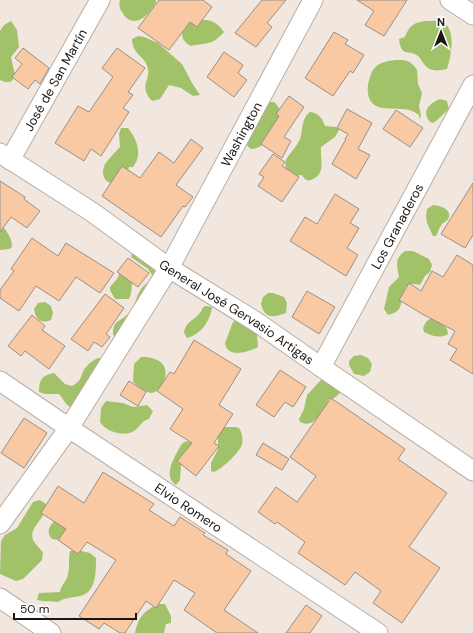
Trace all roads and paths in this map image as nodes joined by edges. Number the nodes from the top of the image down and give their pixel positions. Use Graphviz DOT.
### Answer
graph roads {
  1 [pos="100,0"];
  2 [pos="313,0"];
  3 [pos="450,0"];
  4 [pos="473,15"];
  5 [pos="473,85"];
  6 [pos="5,156"];
  7 [pos="169,268"];
  8 [pos="321,368"];
  9 [pos="0,380"];
  10 [pos="69,428"];
  11 [pos="473,471"];
  12 [pos="0,524"];
  13 [pos="0,598"];
  14 [pos="42,630"];
  15 [pos="378,633"];
  1 -- 6 [label="street, José de San Martín"];
  2 -- 7 [label="street, Washington"];
  3 -- 4 [label="street"];
  5 -- 8 [label="street, Los Granaderos"];
  6 -- 7 [label="street, General José Gervasio Artigas"];
  7 -- 8 [label="street, General José Gervasio Artigas"];
  7 -- 10 [label="street, Washington"];
  8 -- 11 [label="street, General José Gervasio Artigas"];
  9 -- 10 [label="street, Elvio Romero"];
  10 -- 12 [label="street, Washington"];
  10 -- 15 [label="street, Elvio Romero"];
  13 -- 14 [label="street"];
}
